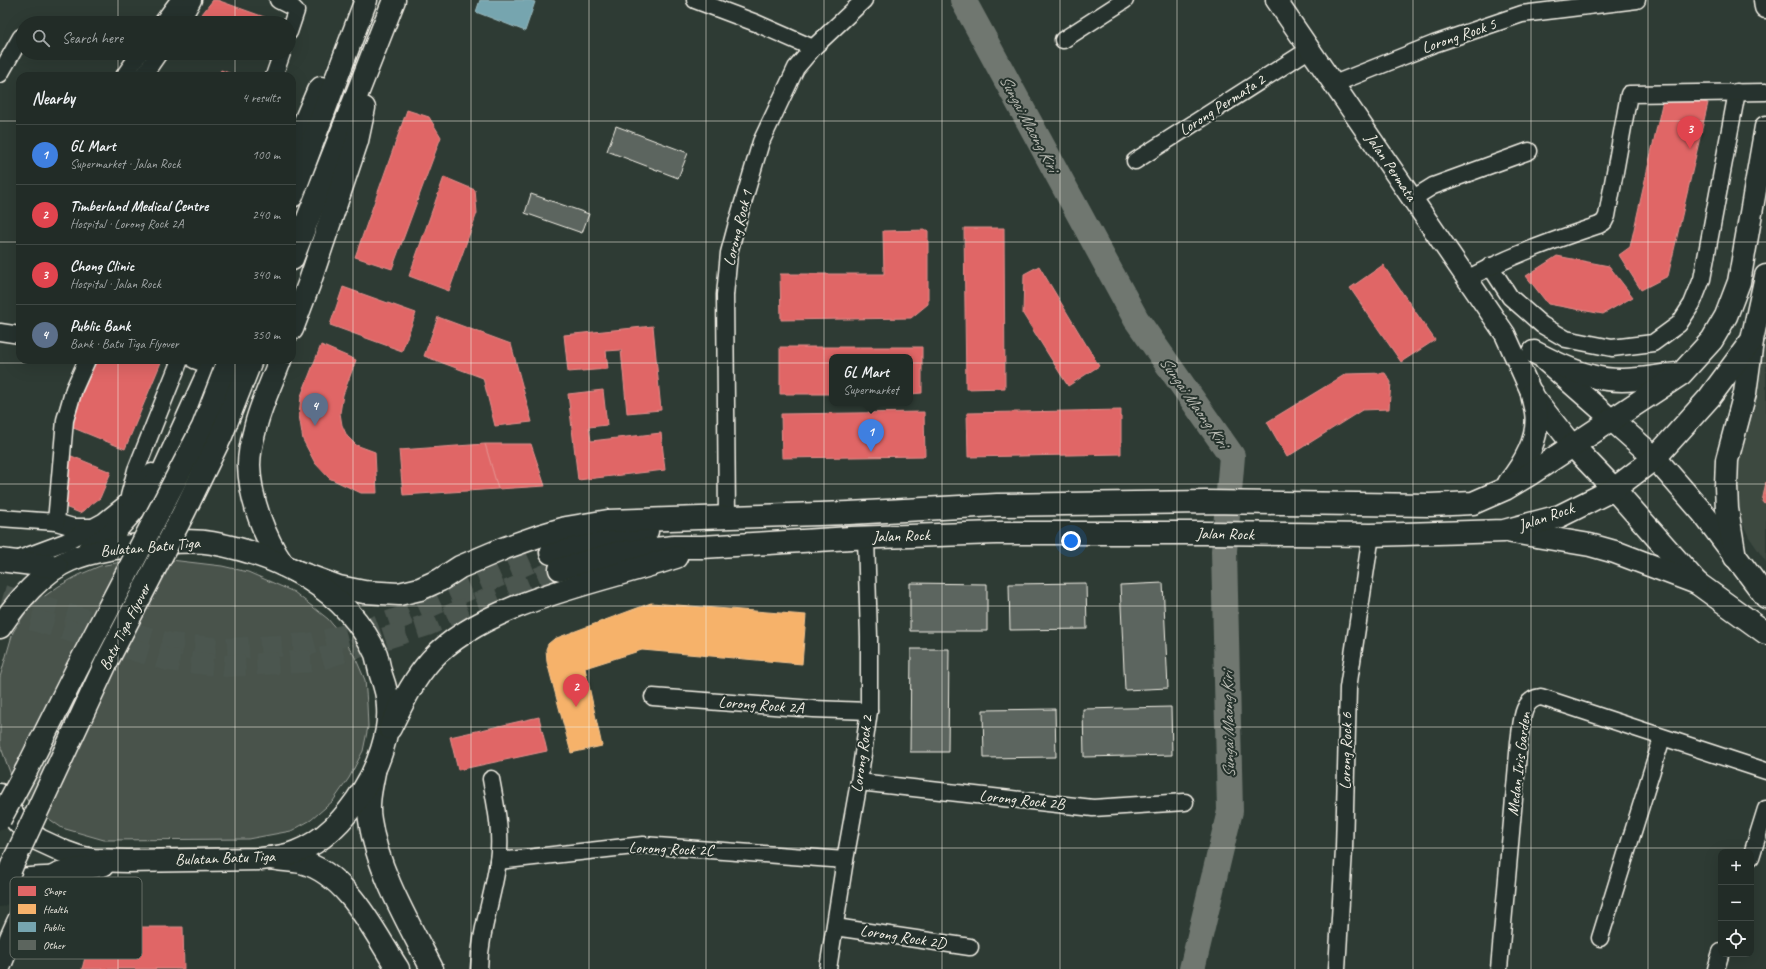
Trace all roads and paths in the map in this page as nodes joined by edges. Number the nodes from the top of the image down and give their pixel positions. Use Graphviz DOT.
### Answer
graph roads {
  1 [pos="278,0"];
  2 [pos="366,0"];
  3 [pos="394,0"];
  4 [pos="695,0"];
  5 [pos="864,0"];
  6 [pos="1125,0"];
  7 [pos="1276,0"];
  8 [pos="1637,0"];
  9 [pos="1766,0"];
  10 [pos="187,1"];
  11 [pos="1766,7"];
  12 [pos="170,16"];
  13 [pos="182,16"];
  14 [pos="294,16"];
  15 [pos="1063,40"];
  16 [pos="16,46"];
  17 [pos="813,48"];
  18 [pos="1310,49"];
  19 [pos="135,60"];
  20 [pos="154,60"];
  21 [pos="280,60"];
  22 [pos="127,72"];
  23 [pos="146,72"];
  24 [pos="275,72"];
  25 [pos="339,73"];
  26 [pos="0,74"];
  27 [pos="364,78"];
  28 [pos="1334,84"];
  29 [pos="1737,92"];
  30 [pos="1766,92"];
  31 [pos="1766,127"];
  32 [pos="296,143"];
  33 [pos="1528,151"];
  34 [pos="1135,161"];
  35 [pos="296,185"];
  36 [pos="1412,198"];
  37 [pos="296,249"];
  38 [pos="1490,266"];
  39 [pos="1766,276"];
  40 [pos="1467,279"];
  41 [pos="296,318"];
  42 [pos="0,332"];
  43 [pos="16,334"];
  44 [pos="1505,334"];
  45 [pos="1752,340"];
  46 [pos="1534,352"];
  47 [pos="85,364"];
  48 [pos="178,364"];
  49 [pos="211,364"];
  50 [pos="212,364"];
  51 [pos="249,364"];
  52 [pos="279,364"];
  53 [pos="1682,374"];
  54 [pos="1532,394"];
  55 [pos="1612,419"];
  56 [pos="1573,446"];
  57 [pos="173,451"];
  58 [pos="1655,458"];
  59 [pos="1505,489"];
  60 [pos="1614,489"];
  61 [pos="129,497"];
  62 [pos="727,517"];
  63 [pos="0,518"];
  64 [pos="56,522"];
  65 [pos="90,527"];
  66 [pos="1504,531"];
  67 [pos="1370,535"];
  68 [pos="866,538"];
  69 [pos="702,547"];
  70 [pos="1735,557"];
  71 [pos="6,561"];
  72 [pos="63,564"];
  73 [pos="289,568"];
  74 [pos="1697,583"];
  75 [pos="1766,597"];
  76 [pos="0,627"];
  77 [pos="1766,633"];
  78 [pos="653,697"];
  79 [pos="869,711"];
  80 [pos="1662,738"];
  81 [pos="384,739"];
  82 [pos="374,769"];
  83 [pos="1766,771"];
  84 [pos="491,779"];
  85 [pos="859,782"];
  86 [pos="0,795"];
  87 [pos="1185,802"];
  88 [pos="1766,809"];
  89 [pos="0,819"];
  90 [pos="1754,849"];
  91 [pos="269,858"];
  92 [pos="845,860"];
  93 [pos="127,861"];
  94 [pos="498,861"];
  95 [pos="57,875"];
  96 [pos="26,877"];
  97 [pos="54,877"];
  98 [pos="10,879"];
  99 [pos="0,881"];
  100 [pos="0,896"];
  101 [pos="835,927"];
  102 [pos="1600,938"];
  103 [pos="10,940"];
  104 [pos="970,947"];
  105 [pos="1720,957"];
  106 [pos="0,965"];
  107 [pos="398,969"];
  108 [pos="432,969"];
  109 [pos="480,969"];
  110 [pos="828,969"];
  111 [pos="1337,969"];
  112 [pos="1499,969"];
  113 [pos="1716,969"];
  1 -- 14 [label="street"];
  2 -- 25 [label="main road"];
  3 -- 27 [label="main road"];
  4 -- 17 [label="street"];
  5 -- 17 [label="street, Lorong Rock 1"];
  6 -- 15 [label="street"];
  7 -- 18 [label="street, Jalan Permata"];
  8 -- 28 [label="street, Lorong Rock 5"];
  9 -- 11 [label="main road"];
  10 -- 12 [label="street"];
  10 -- 13 [label="street"];
  16 -- 26 [label="street"];
  17 -- 62 [label="street, Lorong Rock 1"];
  18 -- 28 [label="street, Jalan Permata"];
  18 -- 34 [label="street, Lorong Permata 2"];
  19 -- 22 [label="street"];
  20 -- 23 [label="street"];
  21 -- 24 [label="street"];
  25 -- 32 [label="main road"];
  25 -- 35 [label="main road"];
  27 -- 37 [label="main road"];
  27 -- 41 [label="main road"];
  28 -- 36 [label="street, Jalan Permata"];
  29 -- 30 [label="street"];
  29 -- 38 [label="street"];
  29 -- 38 [label="street"];
  31 -- 53 [label="main road, Jalan Rock"];
  33 -- 36 [label="street"];
  36 -- 40 [label="street, Jalan Permata"];
  38 -- 40 [label="street"];
  39 -- 45 [label="main road, Jalan Rock"];
  40 -- 44 [label="street, Jalan Permata"];
  42 -- 43 [label="street"];
  44 -- 46 [label="street"];
  44 -- 54 [label="street"];
  45 -- 58 [label="main road, Jalan Rock"];
  45 -- 70 [label="main road"];
  46 -- 53 [label="main road"];
  46 -- 55 [label="street"];
  47 -- 64 [label="street"];
  48 -- 61 [label="street"];
  49 -- 57 [label="main road"];
  50 -- 89 [label="main road, Batu Tiga Flyover, bridge"];
  51 -- 100 [label="main road, Batu Tiga Flyover, bridge"];
  52 -- 73 [label="main road"];
  53 -- 55 [label="main road, Jalan Rock"];
  54 -- 56 [label="street"];
  54 -- 59 [label="main road"];
  55 -- 56 [label="main road, Jalan Rock"];
  55 -- 58 [label="main road"];
  56 -- 59 [label="main road, Jalan Rock"];
  56 -- 60 [label="main road"];
  57 -- 61 [label="street"];
  57 -- 72 [label="main road"];
  58 -- 60 [label="main road, Jalan Rock"];
  58 -- 70 [label="main road"];
  59 -- 62 [label="main road, Jalan Rock"];
  60 -- 66 [label="main road, Jalan Rock"];
  60 -- 74 [label="main road"];
  61 -- 65 [label="street"];
  62 -- 69 [label="main road, Jalan Rock"];
  62 -- 73 [label="main road, Jalan Rock"];
  63 -- 64 [label="street"];
  64 -- 65 [label="street"];
  65 -- 71 [label="street"];
  66 -- 67 [label="main road, Jalan Rock"];
  66 -- 74 [label="main road"];
  67 -- 68 [label="main road, Jalan Rock"];
  67 -- 111 [label="street, Lorong Rock 6"];
  68 -- 69 [label="main road, Jalan Rock"];
  68 -- 79 [label="street, Lorong Rock 2"];
  69 -- 81 [label="main road"];
  70 -- 75 [label="main road"];
  71 -- 72 [label="main road"];
  72 -- 73 [label="main road, Bulatan Batu Tiga"];
  72 -- 76 [label="main road, Bulatan Batu Tiga"];
  73 -- 81 [label="main road, Bulatan Batu Tiga"];
  74 -- 77 [label="main road"];
  78 -- 79 [label="street, Lorong Rock 2A"];
  79 -- 85 [label="street, Lorong Rock 2"];
  80 -- 83 [label="street, Medan Iris Garden"];
  80 -- 102 [label="street"];
  80 -- 112 [label="street, Medan Iris Garden"];
  81 -- 82 [label="main road, Bulatan Batu Tiga"];
  82 -- 91 [label="main road, Bulatan Batu Tiga"];
  82 -- 108 [label="main road"];
  84 -- 94 [label="street"];
  85 -- 87 [label="street, Lorong Rock 2B"];
  85 -- 92 [label="street, Lorong Rock 2"];
  86 -- 93 [label="main road, Bulatan Batu Tiga"];
  88 -- 90 [label="street"];
  91 -- 93 [label="main road, Bulatan Batu Tiga"];
  91 -- 107 [label="main road"];
  92 -- 94 [label="street, Lorong Rock 2C"];
  92 -- 101 [label="street, Lorong Rock 2"];
  93 -- 95 [label="main road"];
  94 -- 109 [label="street"];
  95 -- 96 [label="street"];
  95 -- 97 [label="main road"];
  98 -- 99 [label="street"];
  101 -- 104 [label="street, Lorong Rock 2D"];
  101 -- 110 [label="street, Lorong Rock 2"];
  103 -- 106 [label="main road"];
  105 -- 113 [label="street"];
}
